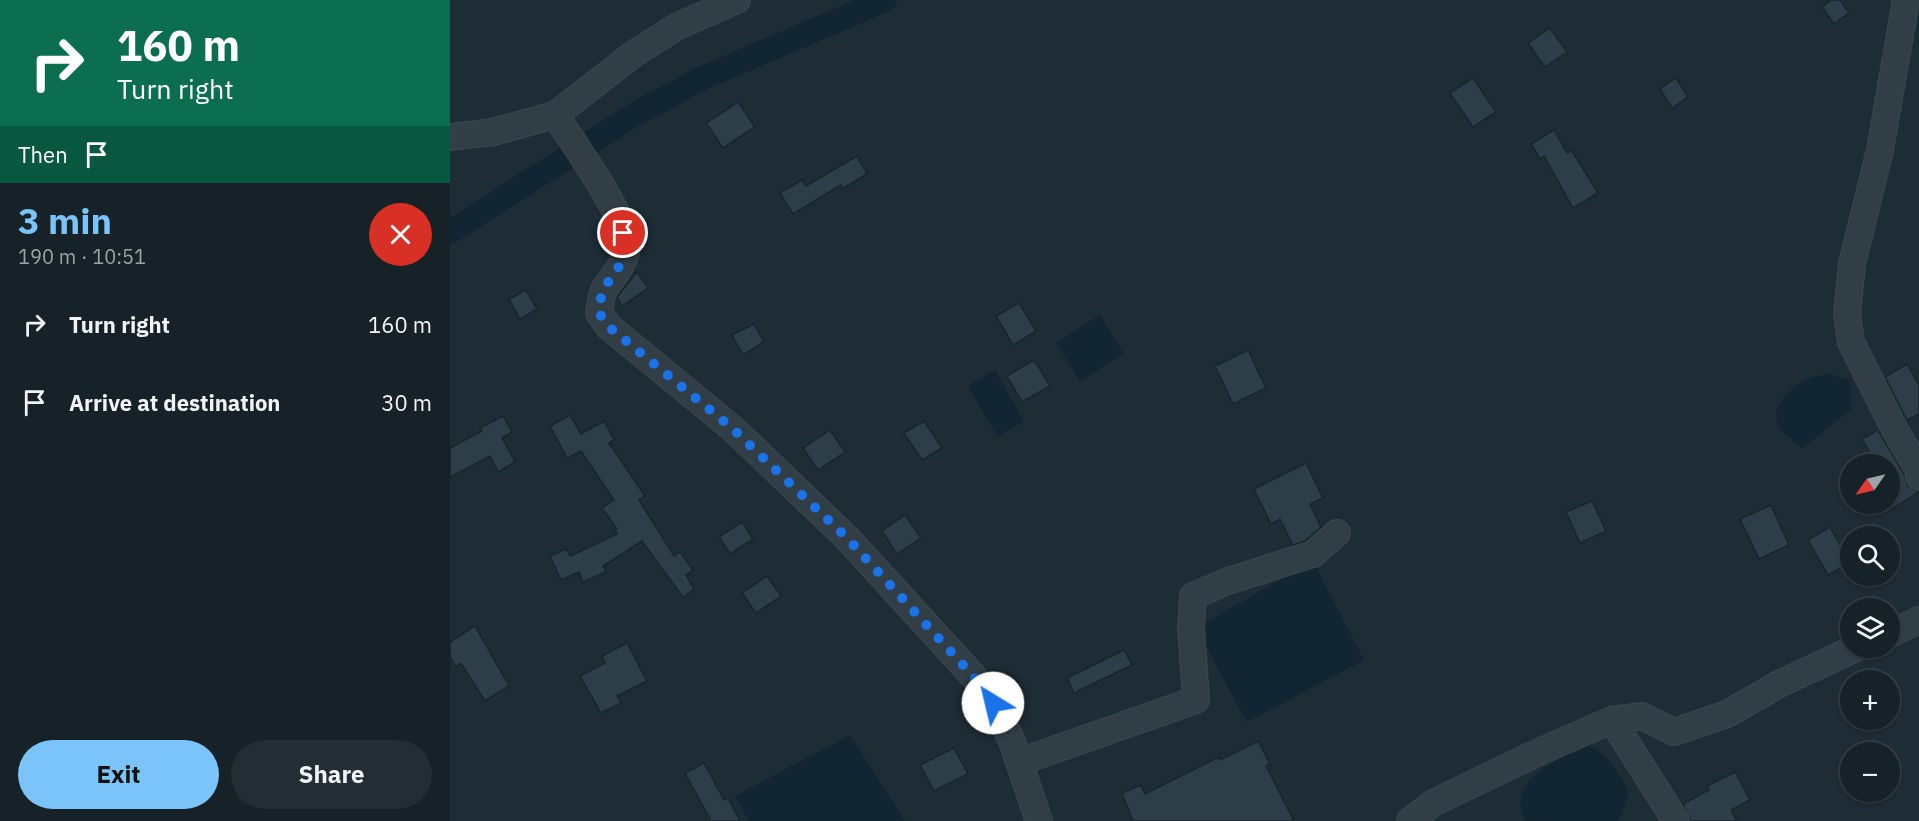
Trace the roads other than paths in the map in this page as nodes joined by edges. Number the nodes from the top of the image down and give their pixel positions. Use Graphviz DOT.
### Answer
graph roads {
  1 [pos="737,0"];
  2 [pos="1906,0"];
  3 [pos="555,115"];
  4 [pos="450,137"];
  5 [pos="1919,477"];
  6 [pos="1337,533"];
  7 [pos="1919,620"];
  8 [pos="1900,629"];
  9 [pos="1840,655"];
  10 [pos="1612,720"];
  11 [pos="1019,762"];
  12 [pos="1039,821"];
  13 [pos="1410,821"];
  14 [pos="1676,821"];
  1 -- 3 [label="street"];
  2 -- 5 [label="street"];
  3 -- 4 [label="street"];
  3 -- 11 [label="street"];
  6 -- 11 [label="street"];
  7 -- 8 [label="street"];
  9 -- 10 [label="street"];
  10 -- 13 [label="street"];
  10 -- 14 [label="street"];
  11 -- 12 [label="street"];
}
